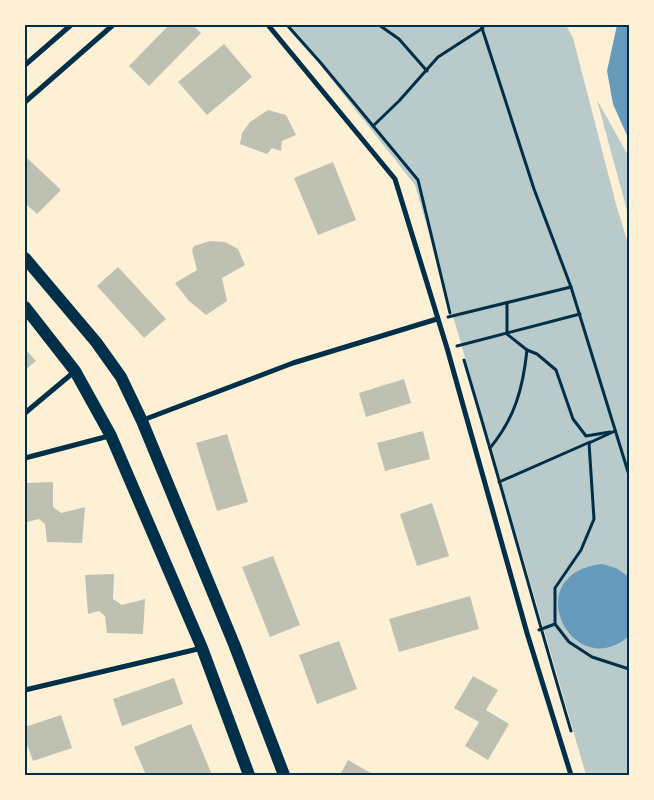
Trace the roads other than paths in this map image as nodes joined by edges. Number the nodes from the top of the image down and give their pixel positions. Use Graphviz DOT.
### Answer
graph roads {
  1 [pos="71,25"];
  2 [pos="113,25"];
  3 [pos="268,25"];
  4 [pos="25,65"];
  5 [pos="25,102"];
  6 [pos="25,258"];
  7 [pos="25,307"];
  8 [pos="438,320"];
  9 [pos="74,371"];
  10 [pos="25,413"];
  11 [pos="142,420"];
  12 [pos="111,436"];
  13 [pos="25,458"];
  14 [pos="202,648"];
  15 [pos="25,690"];
  16 [pos="249,775"];
  17 [pos="284,775"];
  18 [pos="571,775"];
  1 -- 4 [label="street"];
  2 -- 5 [label="street"];
  3 -- 8 [label="street"];
  6 -- 11 [label="main road"];
  7 -- 9 [label="main road"];
  8 -- 11 [label="street"];
  8 -- 18 [label="street"];
  9 -- 10 [label="street"];
  9 -- 12 [label="main road"];
  11 -- 17 [label="main road"];
  12 -- 13 [label="street"];
  12 -- 14 [label="main road"];
  14 -- 15 [label="street"];
  14 -- 16 [label="main road"];
}
